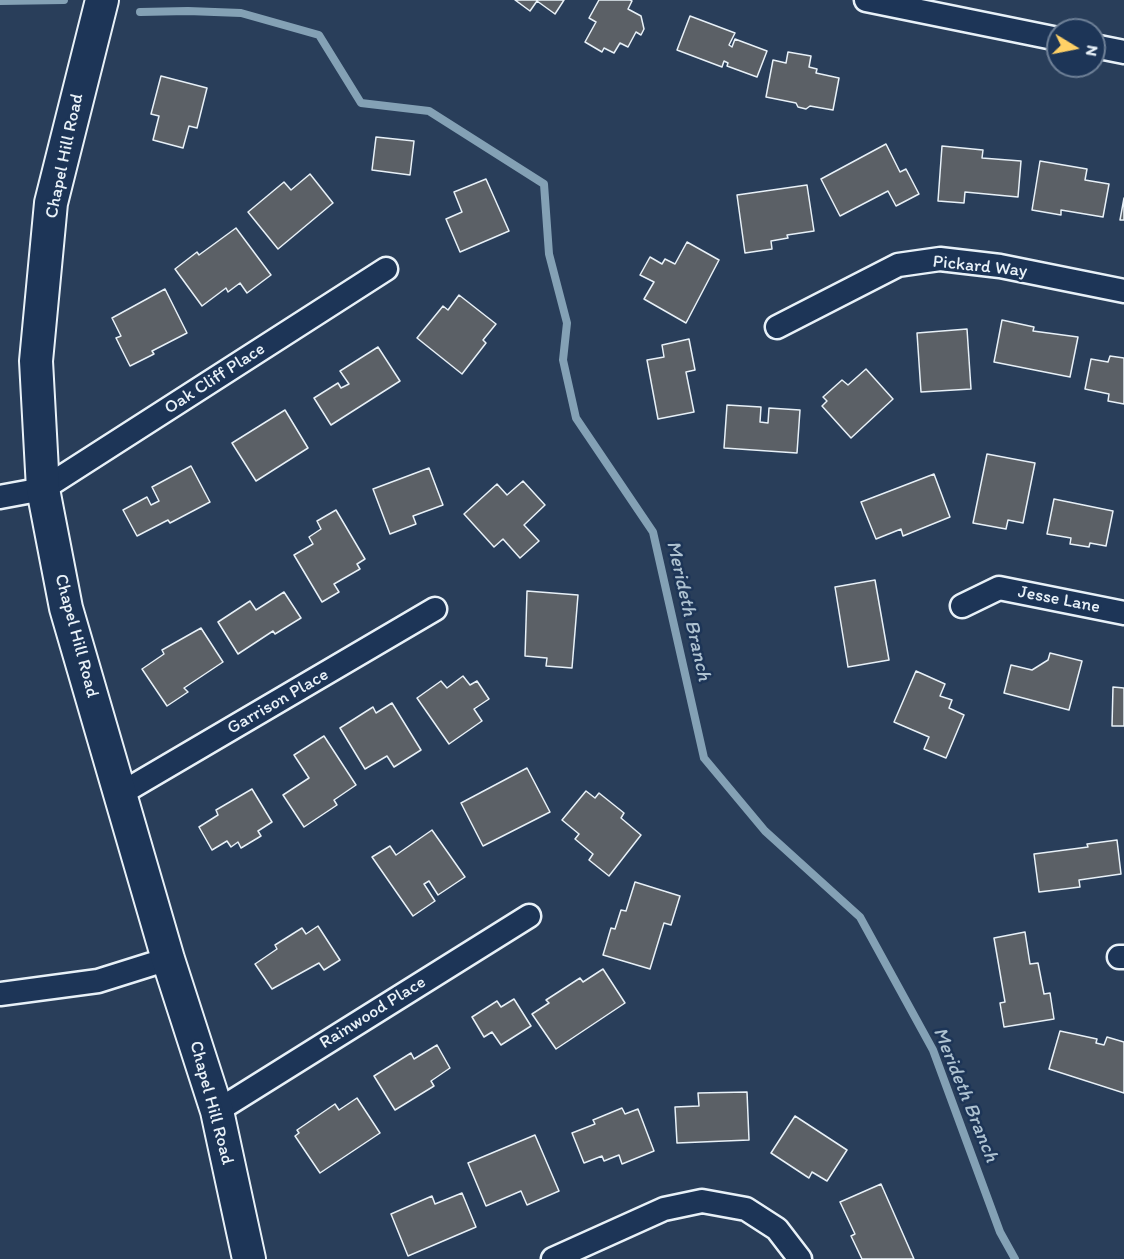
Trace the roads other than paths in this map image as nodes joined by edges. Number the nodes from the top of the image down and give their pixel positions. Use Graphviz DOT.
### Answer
graph roads {
  1 [pos="102,0"];
  2 [pos="866,0"];
  3 [pos="1046,37"];
  4 [pos="1106,48"];
  5 [pos="1124,52"];
  6 [pos="386,268"];
  7 [pos="1124,291"];
  8 [pos="777,327"];
  9 [pos="43,489"];
  10 [pos="0,497"];
  11 [pos="962,606"];
  12 [pos="435,609"];
  13 [pos="1124,613"];
  14 [pos="120,794"];
  15 [pos="529,916"];
  16 [pos="168,959"];
  17 [pos="0,994"];
  18 [pos="217,1111"];
  19 [pos="249,1259"];
  20 [pos="553,1259"];
  21 [pos="800,1259"];
  1 -- 9 [label="street, Chapel Hill Road"];
  2 -- 3 [label="street"];
  4 -- 5 [label="street"];
  6 -- 9 [label="street, Oak Cliff Place"];
  7 -- 8 [label="street, Pickard Way"];
  9 -- 10 [label="street"];
  9 -- 14 [label="street, Chapel Hill Road"];
  11 -- 13 [label="street, Jesse Lane"];
  12 -- 14 [label="street, Garrison Place"];
  14 -- 16 [label="street, Chapel Hill Road"];
  15 -- 18 [label="street, Rainwood Place"];
  16 -- 17 [label="street"];
  16 -- 18 [label="street, Chapel Hill Road"];
  18 -- 19 [label="street, Chapel Hill Road"];
  20 -- 21 [label="street"];
}
